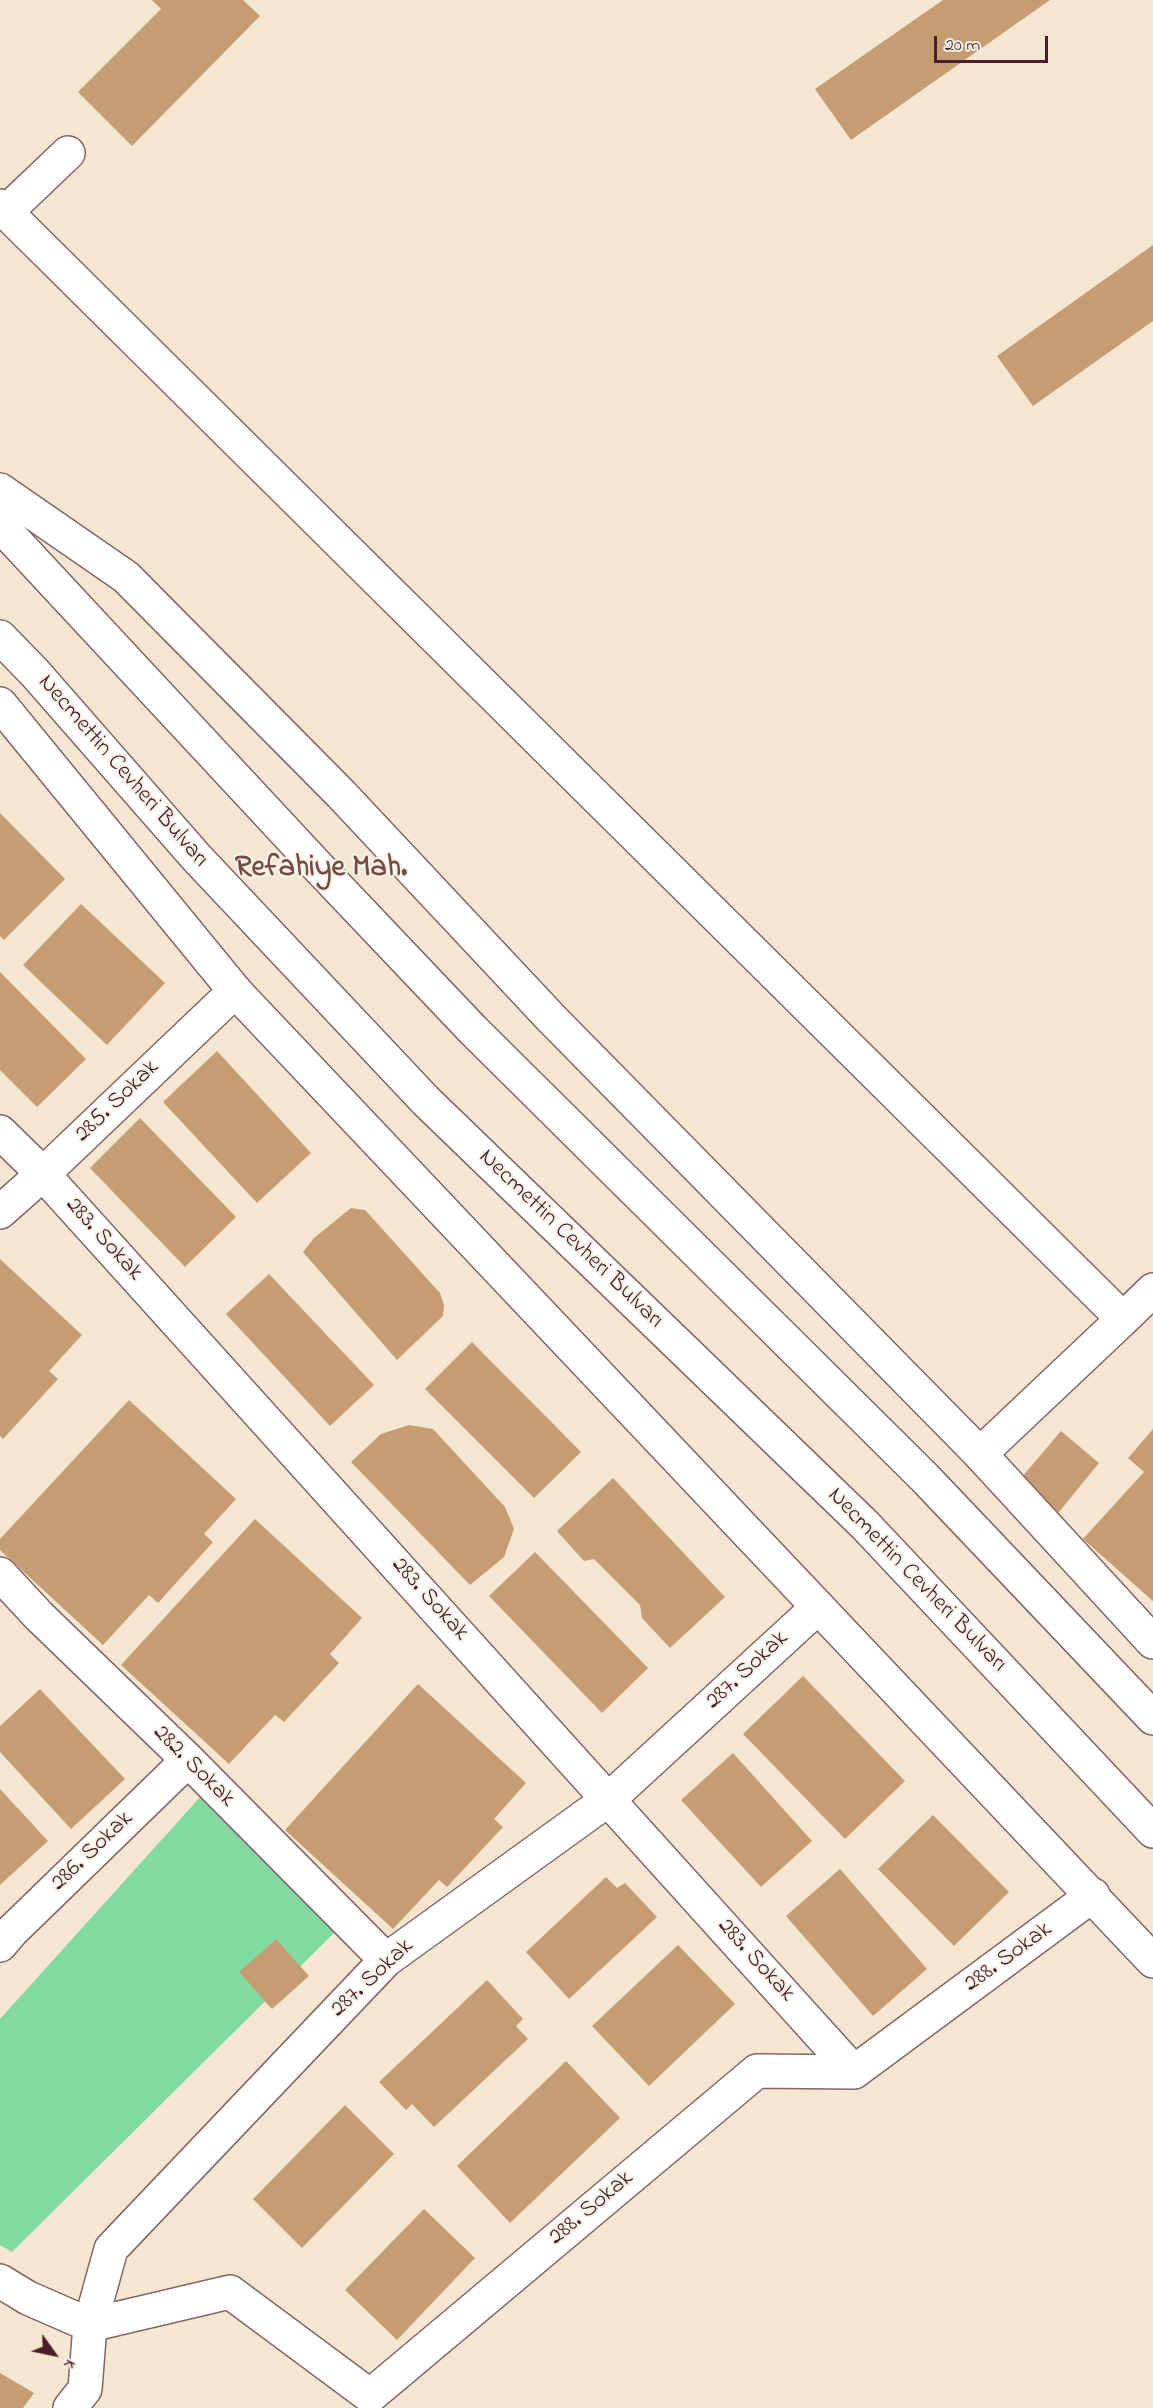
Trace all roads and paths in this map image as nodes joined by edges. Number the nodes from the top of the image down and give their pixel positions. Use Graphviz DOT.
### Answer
graph roads {
  1 [pos="68,153"];
  2 [pos="3,209"];
  3 [pos="0,490"];
  4 [pos="0,525"];
  5 [pos="0,637"];
  6 [pos="0,704"];
  7 [pos="235,991"];
  8 [pos="0,1132"];
  9 [pos="43,1174"];
  10 [pos="0,1212"];
  11 [pos="1153,1290"];
  12 [pos="1123,1319"];
  13 [pos="980,1454"];
  14 [pos="0,1574"];
  15 [pos="818,1607"];
  16 [pos="1153,1642"];
  17 [pos="1153,1718"];
  18 [pos="188,1760"];
  19 [pos="609,1799"];
  20 [pos="1153,1831"];
  21 [pos="1093,1895"];
  22 [pos="4,1932"];
  23 [pos="386,1960"];
  24 [pos="1153,1961"];
  25 [pos="854,2072"];
  26 [pos="0,2281"];
  27 [pos="90,2325"];
  28 [pos="70,2408"];
  1 -- 2 [label="main road"];
  2 -- 12 [label="main road"];
  3 -- 13 [label="main road"];
  4 -- 17 [label="main road"];
  5 -- 20 [label="main road, Necmettin Cevheri Bulvarı"];
  6 -- 7 [label="main road"];
  7 -- 9 [label="main road, 285. Sokak"];
  7 -- 15 [label="main road"];
  8 -- 9 [label="main road, 283. Sokak"];
  9 -- 10 [label="main road, 285. Sokak"];
  9 -- 19 [label="main road, 283. Sokak"];
  11 -- 12 [label="main road"];
  12 -- 13 [label="main road"];
  13 -- 16 [label="main road"];
  14 -- 18 [label="main road, 282. Sokak"];
  15 -- 19 [label="main road, 287. Sokak"];
  15 -- 21 [label="main road"];
  18 -- 22 [label="main road, 286. Sokak"];
  18 -- 23 [label="main road, 282. Sokak"];
  19 -- 23 [label="main road, 287. Sokak"];
  19 -- 25 [label="main road, 283. Sokak"];
  21 -- 24 [label="main road"];
  21 -- 25 [label="main road, 288. Sokak"];
  23 -- 27 [label="main road, 287. Sokak"];
  25 -- 27 [label="main road, 288. Sokak"];
  26 -- 27 [label="main road"];
  27 -- 28 [label="main road, 287. Sokak"];
}
